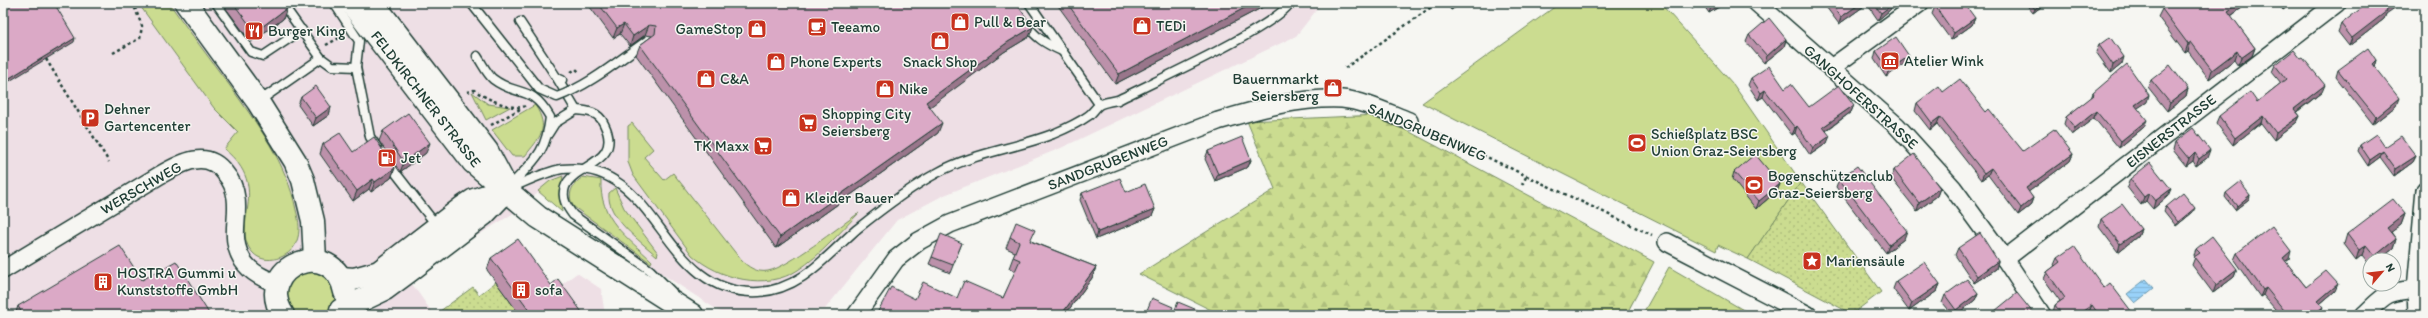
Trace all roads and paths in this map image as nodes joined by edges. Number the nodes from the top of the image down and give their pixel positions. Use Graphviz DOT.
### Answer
graph roads {
  1 [pos="133,3"];
  2 [pos="186,3"];
  3 [pos="216,3"];
  4 [pos="282,3"];
  5 [pos="334,3"];
  6 [pos="351,3"];
  7 [pos="373,3"];
  8 [pos="471,3"];
  9 [pos="1029,3"];
  10 [pos="1290,3"];
  11 [pos="1437,3"];
  12 [pos="1757,3"];
  13 [pos="1920,3"];
  14 [pos="2338,3"];
  15 [pos="1020,16"];
  16 [pos="520,22"];
  17 [pos="302,30"];
  18 [pos="645,30"];
  19 [pos="341,36"];
  20 [pos="648,40"];
  21 [pos="656,46"];
  22 [pos="316,50"];
  23 [pos="1063,51"];
  24 [pos="113,53"];
  25 [pos="477,56"];
  26 [pos="321,58"];
  27 [pos="46,60"];
  28 [pos="356,67"];
  29 [pos="1345,68"];
  30 [pos="1831,68"];
  31 [pos="258,102"];
  32 [pos="1099,104"];
  33 [pos="522,108"];
  34 [pos="576,110"];
  35 [pos="1409,121"];
  36 [pos="487,127"];
  37 [pos="548,134"];
  38 [pos="109,162"];
  39 [pos="584,170"];
  40 [pos="1527,175"];
  41 [pos="1522,184"];
  42 [pos="507,190"];
  43 [pos="2425,190"];
  44 [pos="438,227"];
  45 [pos="1667,242"];
  46 [pos="2005,259"];
  47 [pos="315,260"];
  48 [pos="3,270"];
  49 [pos="341,278"];
  50 [pos="278,284"];
  51 [pos="2416,289"];
  52 [pos="340,312"];
  53 [pos="283,315"];
  54 [pos="693,315"];
  55 [pos="856,315"];
  56 [pos="1808,315"];
  57 [pos="2042,315"];
  58 [pos="2364,315"];
  59 [pos="2417,315"];
  1 -- 24 [label="path"];
  2 -- 31 [label="main road"];
  3 -- 17 [label="lane"];
  4 -- 17 [label="lane"];
  5 -- 28 [label="lane"];
  6 -- 42 [label="main road, FELDKIRCHNER STRASSE"];
  7 -- 42 [label="main road, FELDKIRCHNER STRASSE"];
  8 -- 20 [label="lane, bridge"];
  9 -- 23 [label="lane"];
  10 -- 32 [label="lane"];
  11 -- 29 [label="path"];
  12 -- 30 [label="street, GANGHOFERSTRASSE"];
  13 -- 30 [label="street"];
  14 -- 46 [label="street, EISNERSTRASSE"];
  15 -- 23 [label="lane"];
  16 -- 34 [label="lane"];
  17 -- 22 [label="lane"];
  18 -- 20 [label="lane"];
  19 -- 22 [label="path"];
  20 -- 21 [label="lane"];
  22 -- 26 [label="lane"];
  23 -- 32 [label="lane"];
  25 -- 37 [label="lane"];
  26 -- 28 [label="lane"];
  26 -- 31 [label="lane"];
  27 -- 38 [label="path"];
  28 -- 44 [label="lane"];
  30 -- 46 [label="street, GANGHOFERSTRASSE"];
  31 -- 47 [label="main road"];
  32 -- 39 [label="lane"];
  33 -- 36 [label="path"];
  34 -- 37 [label="lane"];
  34 -- 39 [label="lane"];
  35 -- 40 [label="path, SANDGRUBENWEG"];
  35 -- 55 [label="street, SANDGRUBENWEG"];
  37 -- 42 [label="lane"];
  39 -- 42 [label="lane"];
  39 -- 54 [label="lane"];
  40 -- 41 [label="path"];
  40 -- 45 [label="path, SANDGRUBENWEG"];
  42 -- 44 [label="main road"];
  42 -- 52 [label="main road"];
  42 -- 54 [label="main road, FELDKIRCHNER STRASSE"];
  43 -- 51 [label="street"];
  44 -- 49 [label="main road"];
  45 -- 56 [label="street"];
  46 -- 57 [label="street, GANGHOFERSTRASSE"];
  47 -- 49 [label="main road"];
  47 -- 50 [label="main road"];
  48 -- 50 [label="street, WERSCHWEG"];
  49 -- 52 [label="main road"];
  50 -- 53 [label="main road"];
  51 -- 58 [label="street"];
  51 -- 59 [label="street"];
}
